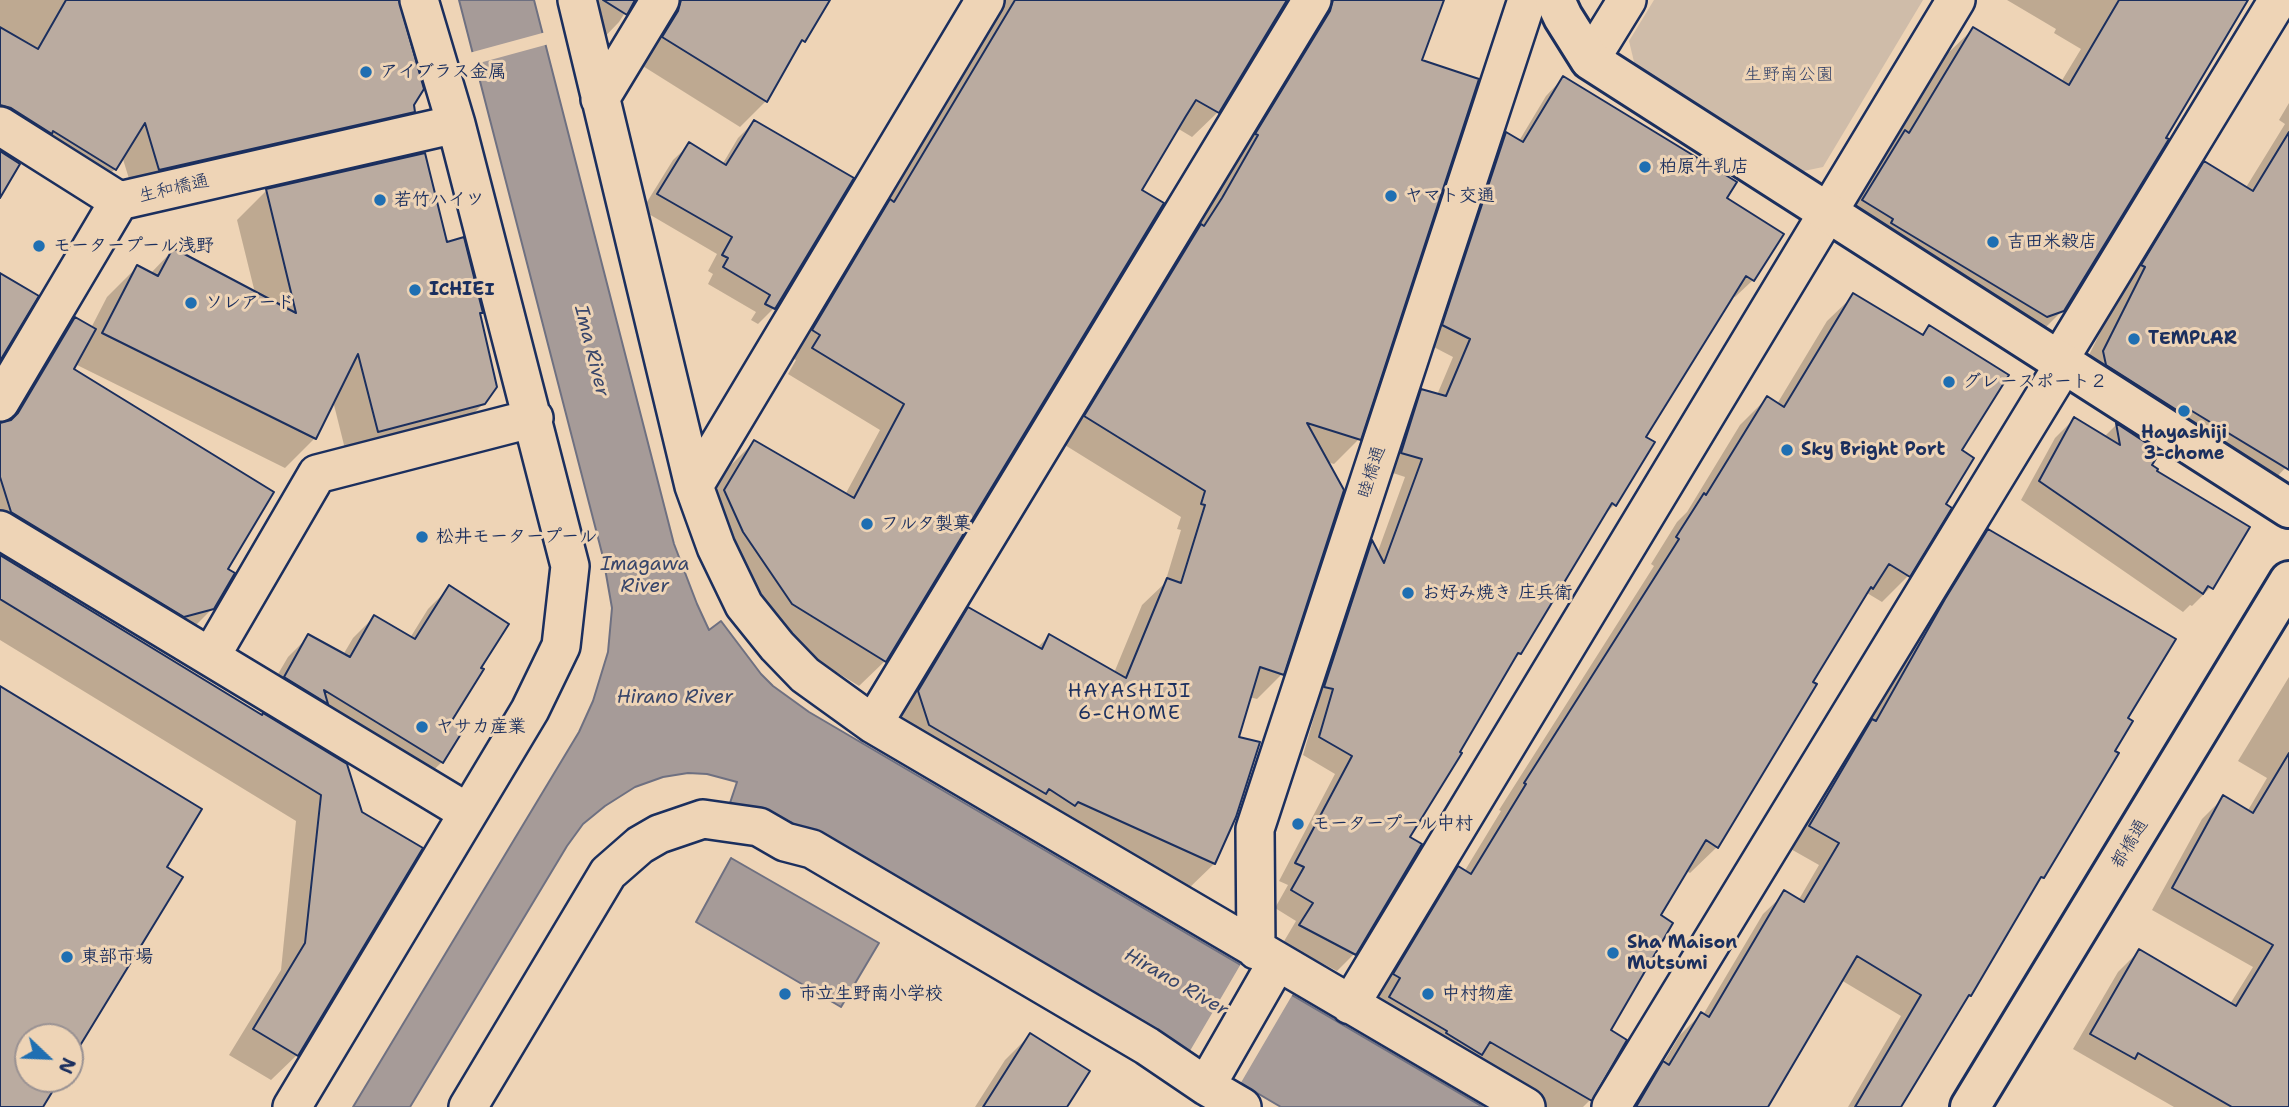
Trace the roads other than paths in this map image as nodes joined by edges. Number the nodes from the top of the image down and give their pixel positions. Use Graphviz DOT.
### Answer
graph roads {
  1 [pos="419,0"];
  2 [pos="577,0"];
  3 [pos="660,0"];
  4 [pos="985,0"];
  5 [pos="1312,0"];
  6 [pos="1527,0"];
  7 [pos="1555,0"];
  8 [pos="1626,0"];
  9 [pos="1956,0"];
  10 [pos="2278,0"];
  11 [pos="1590,60"];
  12 [pos="600,99"];
  13 [pos="456,124"];
  14 [pos="0,126"];
  15 [pos="119,201"];
  16 [pos="1827,214"];
  17 [pos="2061,362"];
  18 [pos="0,402"];
  19 [pos="534,418"];
  20 [pos="694,486"];
  21 [pos="2289,508"];
  22 [pos="0,530"];
  23 [pos="2289,581"];
  24 [pos="211,656"];
  25 [pos="873,724"];
  26 [pos="467,812"];
  27 [pos="1267,963"];
  28 [pos="1350,1005"];
  29 [pos="1217,1093"];
  30 [pos="292,1107"];
  31 [pos="468,1107"];
  32 [pos="1526,1107"];
  33 [pos="1611,1107"];
  34 [pos="1970,1107"];
  1 -- 13 [label="street"];
  2 -- 12 [label="street"];
  3 -- 12 [label="street"];
  4 -- 20 [label="street"];
  5 -- 25 [label="street"];
  6 -- 27 [label="street, 睦橋通"];
  7 -- 11 [label="street"];
  8 -- 11 [label="street"];
  9 -- 16 [label="street"];
  10 -- 17 [label="street"];
  11 -- 16 [label="street"];
  12 -- 20 [label="street"];
  13 -- 15 [label="street, 生和橋通"];
  13 -- 19 [label="street"];
  14 -- 15 [label="street"];
  15 -- 18 [label="street, 生和橋通"];
  16 -- 17 [label="street"];
  16 -- 28 [label="street"];
  17 -- 21 [label="street"];
  17 -- 33 [label="street"];
  19 -- 24 [label="street"];
  19 -- 26 [label="street"];
  20 -- 25 [label="street"];
  22 -- 24 [label="street"];
  23 -- 34 [label="street, 都橋通"];
  24 -- 26 [label="street"];
  25 -- 27 [label="street"];
  26 -- 30 [label="street"];
  27 -- 28 [label="street"];
  27 -- 29 [label="street"];
  28 -- 32 [label="street"];
  29 -- 31 [label="street"];
}
